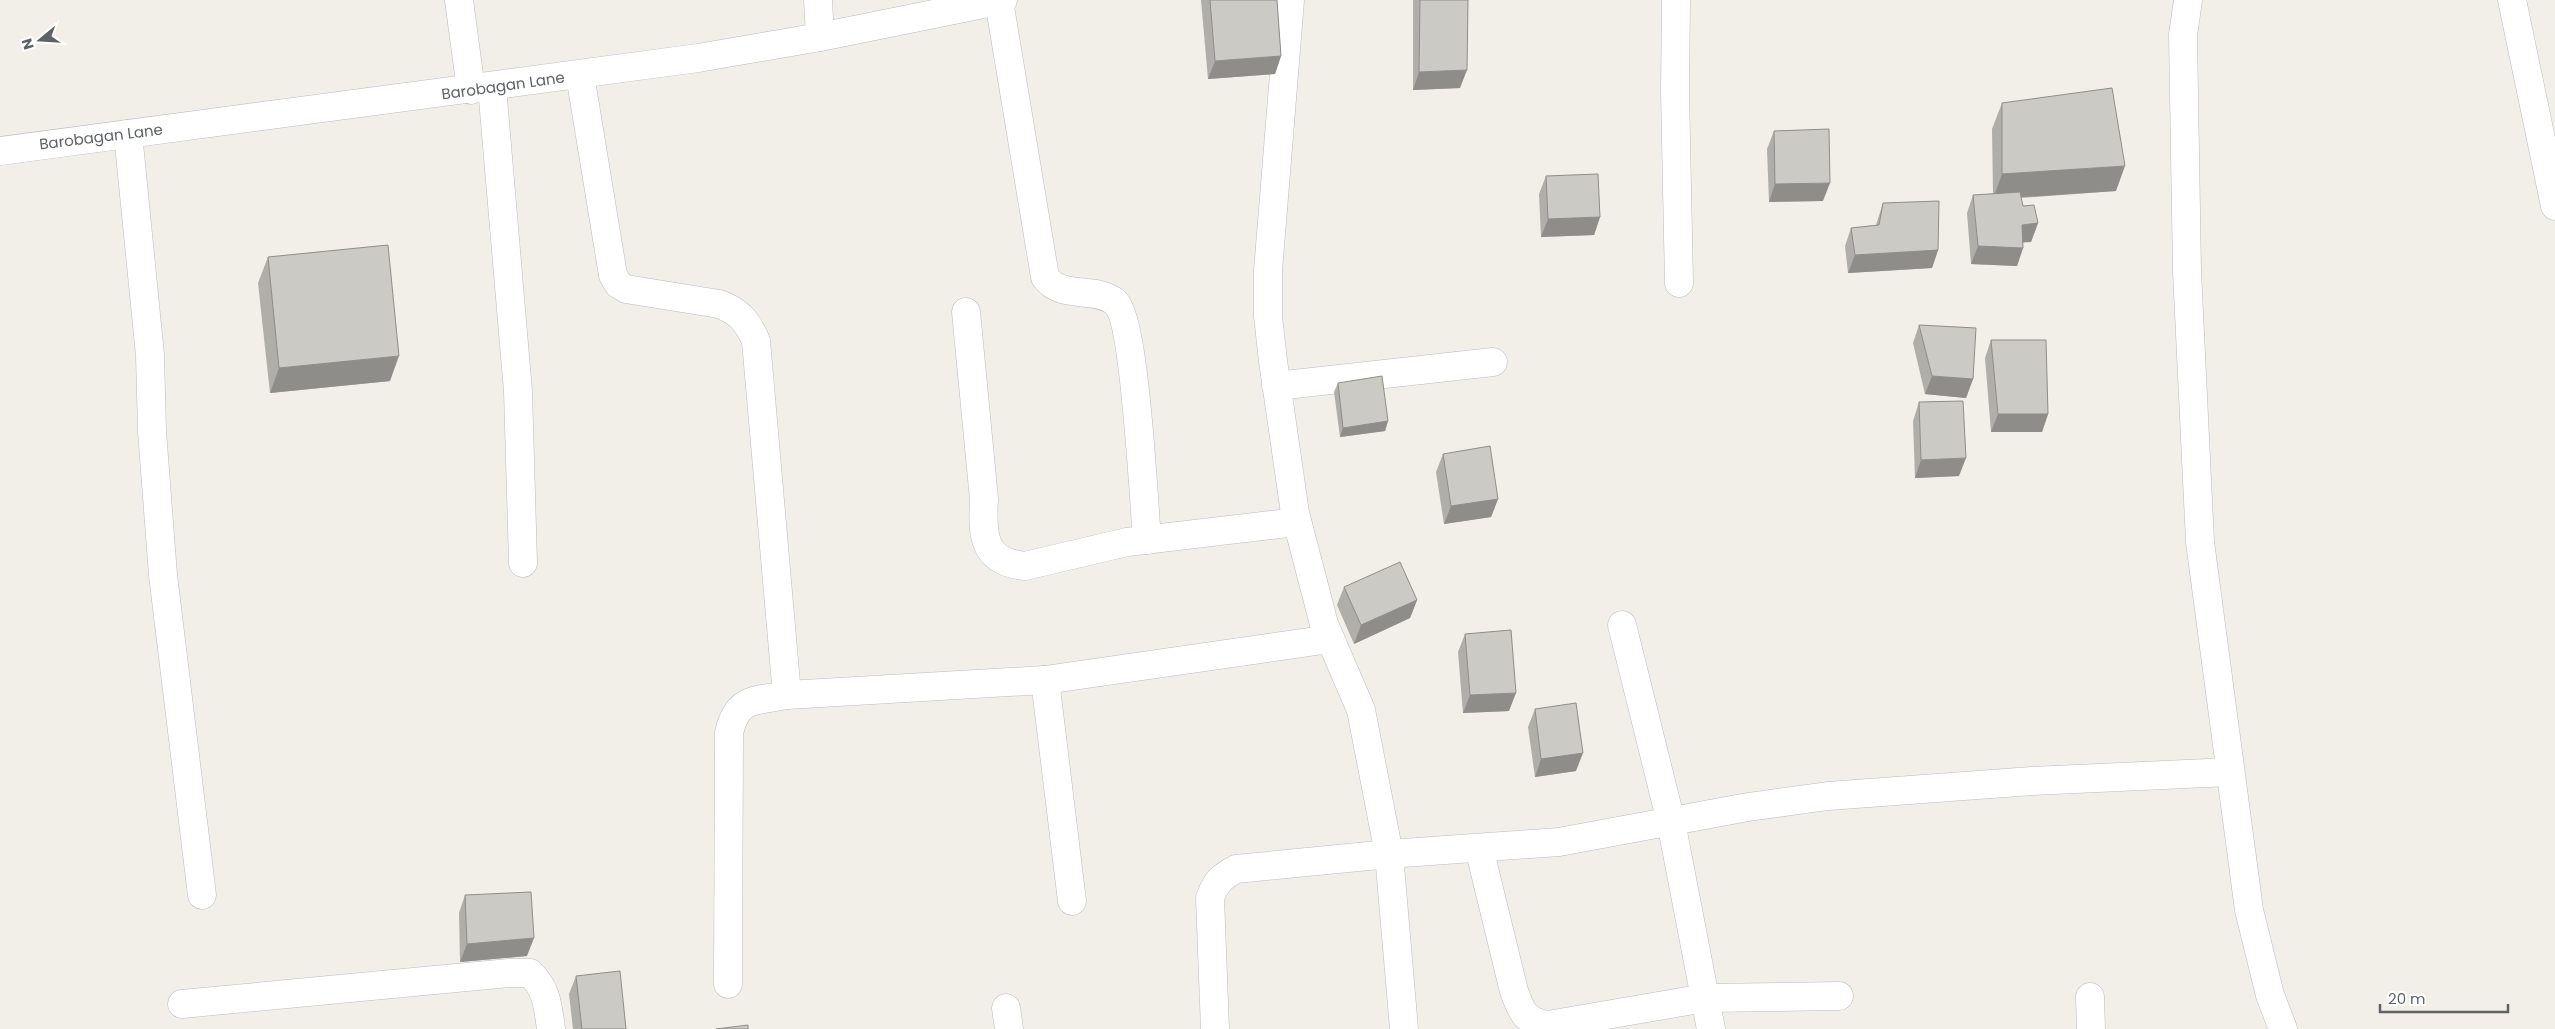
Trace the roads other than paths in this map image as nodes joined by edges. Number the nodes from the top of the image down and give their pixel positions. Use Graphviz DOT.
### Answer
graph roads {
  1 [pos="459,0"];
  2 [pos="818,0"];
  3 [pos="1001,0"];
  4 [pos="1290,0"];
  5 [pos="1676,0"];
  6 [pos="2188,0"];
  7 [pos="2512,0"];
  8 [pos="820,37"];
  9 [pos="580,75"];
  10 [pos="481,89"];
  11 [pos="128,134"];
  12 [pos="0,151"];
  13 [pos="2555,206"];
  14 [pos="1679,284"];
  15 [pos="966,312"];
  16 [pos="1493,362"];
  17 [pos="1276,386"];
  18 [pos="1297,522"];
  19 [pos="1147,540"];
  20 [pos="523,563"];
  21 [pos="1622,625"];
  22 [pos="1330,639"];
  23 [pos="1045,680"];
  24 [pos="787,695"];
  25 [pos="2230,772"];
  26 [pos="1671,822"];
  27 [pos="1479,848"];
  28 [pos="1389,854"];
  29 [pos="202,895"];
  30 [pos="1072,901"];
  31 [pos="728,984"];
  32 [pos="1839,996"];
  33 [pos="2090,997"];
  34 [pos="1705,998"];
  35 [pos="182,1004"];
  36 [pos="552,1029"];
  37 [pos="1215,1029"];
  38 [pos="1404,1029"];
  39 [pos="1711,1029"];
  40 [pos="2091,1029"];
  41 [pos="2283,1029"];
  1 -- 10 [label="street"];
  2 -- 8 [label="street"];
  3 -- 8 [label="street, Barobagan Lane"];
  3 -- 19 [label="street"];
  4 -- 17 [label="street"];
  5 -- 14 [label="street"];
  6 -- 25 [label="street"];
  7 -- 13 [label="street"];
  8 -- 9 [label="street, Barobagan Lane"];
  9 -- 10 [label="street, Barobagan Lane"];
  9 -- 24 [label="street"];
  10 -- 11 [label="street, Barobagan Lane"];
  10 -- 20 [label="street"];
  11 -- 12 [label="street, Barobagan Lane"];
  11 -- 29 [label="street"];
  15 -- 19 [label="street"];
  16 -- 17 [label="street"];
  17 -- 18 [label="street"];
  18 -- 19 [label="street"];
  18 -- 22 [label="street"];
  21 -- 26 [label="street"];
  22 -- 23 [label="street"];
  22 -- 28 [label="street"];
  23 -- 24 [label="street"];
  23 -- 30 [label="street"];
  24 -- 31 [label="street"];
  25 -- 26 [label="street"];
  25 -- 41 [label="street"];
  26 -- 27 [label="street"];
  26 -- 34 [label="street"];
  27 -- 28 [label="street"];
  27 -- 34 [label="street"];
  28 -- 37 [label="street"];
  28 -- 38 [label="street"];
  32 -- 34 [label="street"];
  33 -- 40 [label="street"];
  34 -- 39 [label="street"];
  35 -- 36 [label="street"];
}
